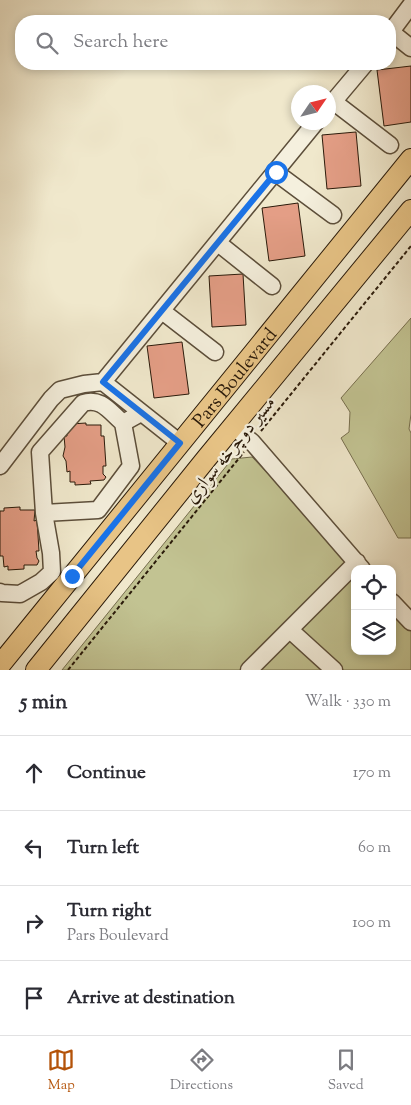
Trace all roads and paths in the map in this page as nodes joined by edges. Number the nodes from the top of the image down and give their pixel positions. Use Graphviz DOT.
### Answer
graph roads {
  1 [pos="411,5"];
  2 [pos="396,24"];
  3 [pos="396,37"];
  4 [pos="411,48"];
  5 [pos="359,70"];
  6 [pos="336,99"];
  7 [pos="336,108"];
  8 [pos="310,130"];
  9 [pos="390,145"];
  10 [pos="411,159"];
  11 [pos="276,172"];
  12 [pos="411,210"];
  13 [pos="333,215"];
  14 [pos="218,243"];
  15 [pos="411,246"];
  16 [pos="272,286"];
  17 [pos="162,311"];
  18 [pos="215,352"];
  19 [pos="103,382"];
  20 [pos="141,413"];
  21 [pos="123,423"];
  22 [pos="234,427"];
  23 [pos="21,438"];
  24 [pos="252,442"];
  25 [pos="180,443"];
  26 [pos="40,452"];
  27 [pos="0,466"];
  28 [pos="44,513"];
  29 [pos="360,565"];
  30 [pos="351,573"];
  31 [pos="0,592"];
  32 [pos="396,606"];
  33 [pos="411,622"];
  34 [pos="290,630"];
  35 [pos="0,665"];
  36 [pos="36,670"];
  37 [pos="68,670"];
  38 [pos="249,670"];
  39 [pos="334,670"];
  1 -- 2 [label="street"];
  3 -- 4 [label="street"];
  5 -- 6 [label="street"];
  7 -- 9 [label="street"];
  8 -- 11 [label="street"];
  10 -- 25 [label="main road, Pars Boulevard"];
  11 -- 13 [label="street"];
  11 -- 14 [label="street"];
  12 -- 22 [label="main road, Pars Boulevard"];
  14 -- 16 [label="street"];
  14 -- 17 [label="street"];
  15 -- 24 [label="path, مسیر دوچرخه سواری"];
  17 -- 18 [label="street"];
  17 -- 19 [label="street"];
  19 -- 20 [label="street"];
  19 -- 23 [label="street"];
  20 -- 21 [label="street"];
  20 -- 25 [label="street"];
  21 -- 26 [label="street"];
  21 -- 28 [label="street"];
  22 -- 24 [label="street"];
  22 -- 36 [label="main road, Pars Boulevard"];
  23 -- 26 [label="street"];
  23 -- 27 [label="street"];
  24 -- 29 [label="street"];
  24 -- 37 [label="path, مسیر دوچرخه سواری"];
  25 -- 35 [label="main road, Pars Boulevard"];
  26 -- 28 [label="street"];
  28 -- 31 [label="street"];
  30 -- 34 [label="street"];
  32 -- 33 [label="street"];
  34 -- 38 [label="street"];
  34 -- 39 [label="street"];
}
